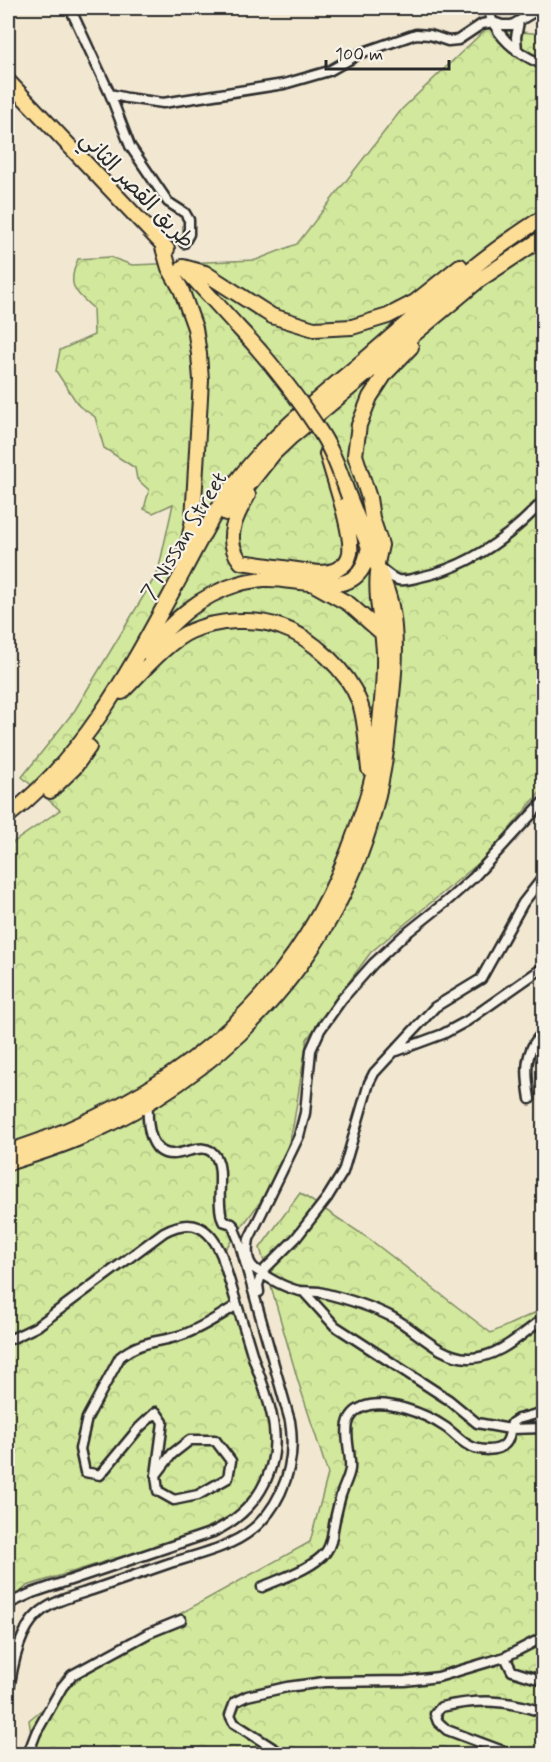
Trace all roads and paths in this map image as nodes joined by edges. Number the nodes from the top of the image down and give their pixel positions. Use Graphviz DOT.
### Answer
graph roads {
  1 [pos="70,8"];
  2 [pos="488,8"];
  3 [pos="541,8"];
  4 [pos="493,22"];
  5 [pos="519,22"];
  6 [pos="517,51"];
  7 [pos="543,65"];
  8 [pos="8,81"];
  9 [pos="110,93"];
  10 [pos="543,217"];
  11 [pos="529,226"];
  12 [pos="543,237"];
  13 [pos="184,243"];
  14 [pos="162,244"];
  15 [pos="183,267"];
  16 [pos="426,325"];
  17 [pos="274,453"];
  18 [pos="344,497"];
  19 [pos="543,500"];
  20 [pos="369,547"];
  21 [pos="377,565"];
  22 [pos="310,583"];
  23 [pos="169,597"];
  24 [pos="382,633"];
  25 [pos="146,651"];
  26 [pos="123,692"];
  27 [pos="370,784"];
  28 [pos="543,801"];
  29 [pos="8,816"];
  30 [pos="8,827"];
  31 [pos="543,876"];
  32 [pos="543,967"];
  33 [pos="543,1032"];
  34 [pos="395,1052"];
  35 [pos="530,1099"];
  36 [pos="148,1102"];
  37 [pos="8,1152"];
  38 [pos="8,1163"];
  39 [pos="232,1224"];
  40 [pos="249,1239"];
  41 [pos="262,1272"];
  42 [pos="304,1291"];
  43 [pos="259,1292"];
  44 [pos="237,1305"];
  45 [pos="543,1318"];
  46 [pos="9,1340"];
  47 [pos="543,1412"];
  48 [pos="543,1428"];
  49 [pos="510,1429"];
  50 [pos="156,1475"];
  51 [pos="262,1587"];
  52 [pos="9,1601"];
  53 [pos="181,1620"];
  54 [pos="8,1623"];
  55 [pos="543,1637"];
  56 [pos="505,1656"];
  57 [pos="543,1681"];
  58 [pos="8,1698"];
  59 [pos="543,1713"];
  60 [pos="28,1755"];
  61 [pos="282,1755"];
  62 [pos="511,1755"];
  1 -- 9 [label="street"];
  2 -- 4 [label="street"];
  3 -- 5 [label="street"];
  4 -- 5 [label="street"];
  4 -- 6 [label="street"];
  4 -- 9 [label="street"];
  5 -- 6 [label="street"];
  6 -- 7 [label="street"];
  8 -- 14 [label="main road, طريق القصر الثاني"];
  9 -- 13 [label="street"];
  10 -- 11 [label="main road, 7 Nissan Street"];
  11 -- 15 [label="main road"];
  11 -- 23 [label="main road, 7 Nissan Street"];
  12 -- 16 [label="main road, 7 Nissan Street"];
  14 -- 15 [label="main road, طريق القصر الثاني"];
  14 -- 23 [label="main road"];
  15 -- 18 [label="main road, طريق القصر الثاني, bridge"];
  16 -- 17 [label="main road, 7 Nissan Street"];
  16 -- 21 [label="main road"];
  17 -- 18 [label="main road"];
  17 -- 25 [label="main road, 7 Nissan Street"];
  18 -- 20 [label="main road"];
  19 -- 21 [label="street"];
  20 -- 21 [label="main road"];
  20 -- 22 [label="main road"];
  21 -- 24 [label="main road"];
  21 -- 36 [label="main road"];
  22 -- 24 [label="main road"];
  22 -- 25 [label="main road"];
  23 -- 29 [label="main road, 7 Nissan Street"];
  24 -- 27 [label="main road"];
  25 -- 26 [label="main road, 7 Nissan Street"];
  26 -- 27 [label="main road"];
  26 -- 30 [label="main road, 7 Nissan Street"];
  27 -- 37 [label="main road"];
  28 -- 40 [label="street"];
  31 -- 34 [label="street"];
  32 -- 34 [label="street"];
  33 -- 35 [label="street"];
  34 -- 41 [label="street"];
  36 -- 38 [label="main road"];
  36 -- 39 [label="street"];
  39 -- 40 [label="street"];
  39 -- 58 [label="street"];
  40 -- 41 [label="street"];
  41 -- 42 [label="street"];
  41 -- 43 [label="street"];
  42 -- 45 [label="street"];
  42 -- 49 [label="street"];
  44 -- 46 [label="street"];
  44 -- 50 [label="street"];
  44 -- 52 [label="street"];
  47 -- 49 [label="street"];
  48 -- 49 [label="street"];
  49 -- 51 [label="street"];
  50 -- 50 [label="street"];
  52 -- 54 [label="street"];
  53 -- 60 [label="street"];
  55 -- 56 [label="street"];
  56 -- 57 [label="street"];
  56 -- 61 [label="street"];
  59 -- 62 [label="street"];
}
